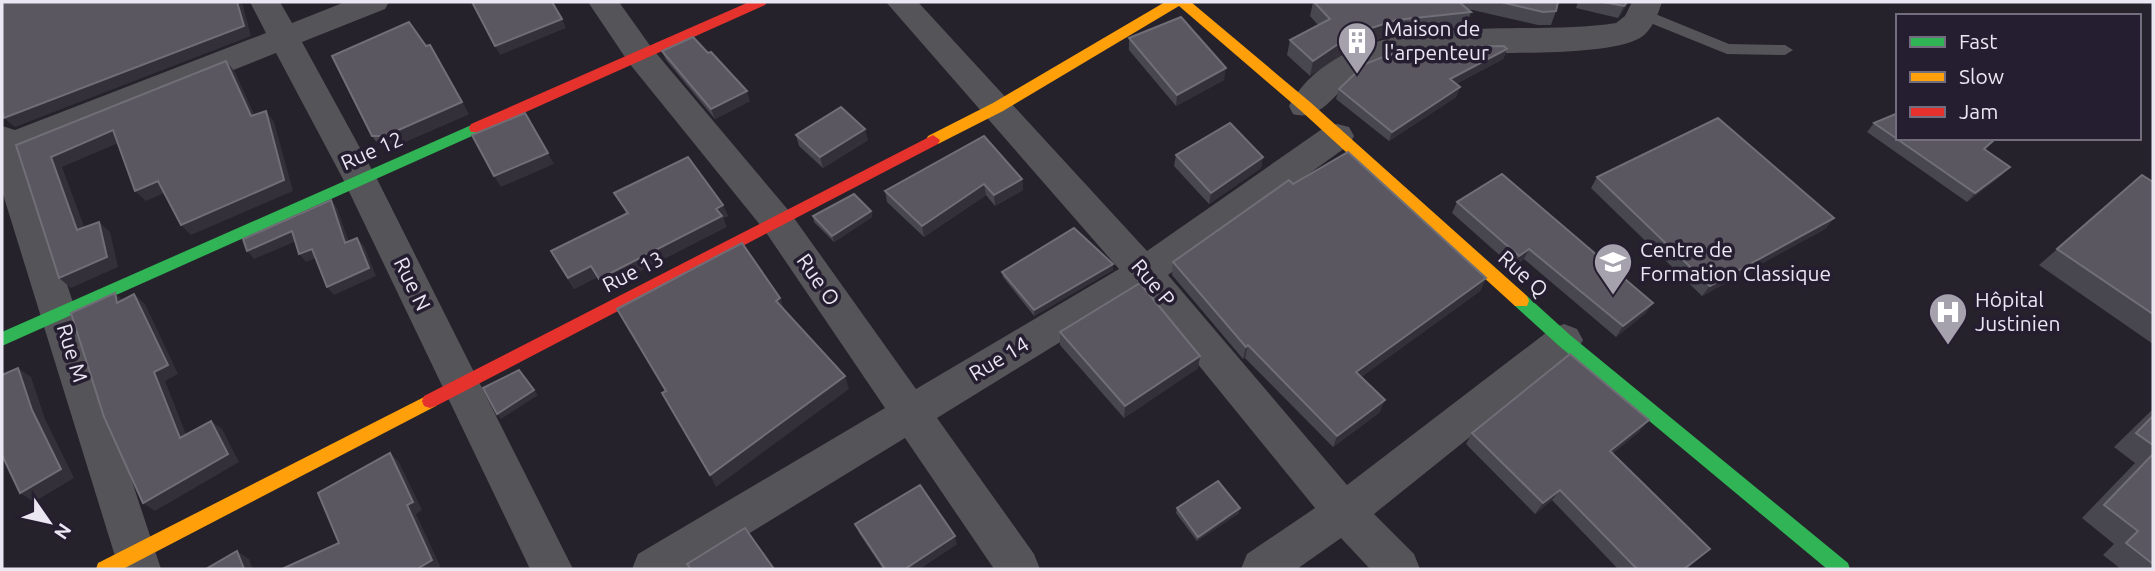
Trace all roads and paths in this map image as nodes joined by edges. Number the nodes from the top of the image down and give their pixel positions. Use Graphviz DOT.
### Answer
graph roads {
  1 [pos="265,2"];
  2 [pos="374,2"];
  3 [pos="603,2"];
  4 [pos="760,2"];
  5 [pos="901,2"];
  6 [pos="1175,2"];
  7 [pos="1183,2"];
  8 [pos="1645,8"];
  9 [pos="282,38"];
  10 [pos="1785,50"];
  11 [pos="640,55"];
  12 [pos="1305,106"];
  13 [pos="998,107"];
  14 [pos="1337,136"];
  15 [pos="3,145"];
  16 [pos="360,179"];
  17 [pos="777,221"];
  18 [pos="1144,272"];
  19 [pos="60,312"];
  20 [pos="2,339"];
  21 [pos="1564,340"];
  22 [pos="462,384"];
  23 [pos="911,411"];
  24 [pos="1344,512"];
  25 [pos="127,564"];
  26 [pos="552,569"];
  27 [pos="653,569"];
  28 [pos="1019,569"];
  29 [pos="1262,569"];
  30 [pos="1399,569"];
  31 [pos="1841,569"];
  1 -- 9 [label="street, Rue N"];
  2 -- 9 [label="street"];
  3 -- 11 [label="street, Rue O"];
  4 -- 11 [label="street, Rue 12"];
  5 -- 13 [label="street, Rue P"];
  6 -- 13 [label="street, Rue 13"];
  7 -- 12 [label="street, Rue Q"];
  8 -- 10 [label="lane"];
  8 -- 12 [label="street"];
  9 -- 15 [label="street"];
  9 -- 16 [label="street, Rue N"];
  11 -- 16 [label="street, Rue 12"];
  11 -- 17 [label="street, Rue O"];
  12 -- 14 [label="street, Rue Q"];
  13 -- 17 [label="street, Rue 13"];
  13 -- 18 [label="street, Rue P"];
  14 -- 18 [label="street, Rue 14"];
  14 -- 21 [label="street, Rue Q"];
  15 -- 19 [label="street, Rue M"];
  16 -- 19 [label="street, Rue 12"];
  16 -- 22 [label="street, Rue N"];
  17 -- 22 [label="street, Rue 13"];
  17 -- 23 [label="street, Rue O"];
  18 -- 23 [label="street, Rue 14"];
  18 -- 24 [label="street, Rue P"];
  19 -- 20 [label="street, Rue 12"];
  19 -- 25 [label="street, Rue M"];
  21 -- 24 [label="street"];
  21 -- 31 [label="street, Rue Q"];
  22 -- 25 [label="street, Rue 13"];
  22 -- 26 [label="street, Rue N"];
  23 -- 27 [label="street, Rue 14"];
  23 -- 28 [label="street, Rue O"];
  24 -- 29 [label="street"];
  24 -- 30 [label="street, Rue P"];
}
